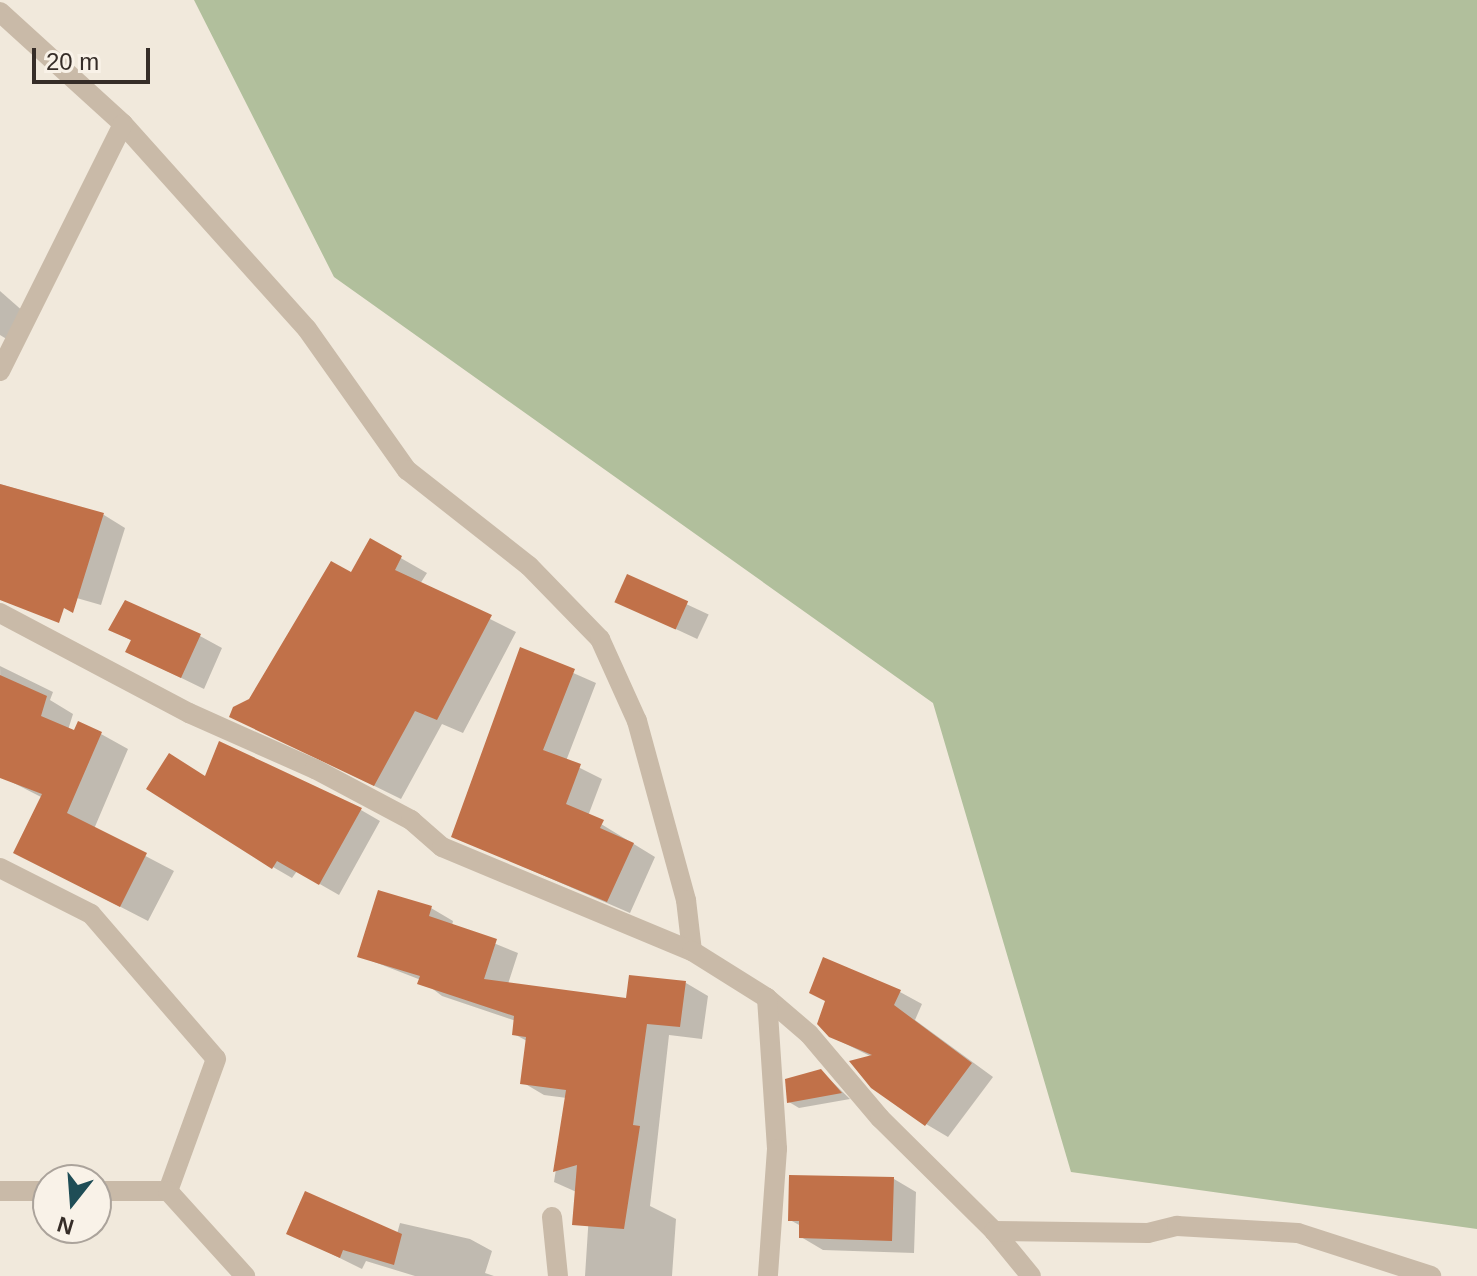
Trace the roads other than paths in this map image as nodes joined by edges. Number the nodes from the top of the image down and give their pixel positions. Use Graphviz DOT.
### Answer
graph roads {
  1 [pos="0,12"];
  2 [pos="123,124"];
  3 [pos="0,371"];
  4 [pos="0,613"];
  5 [pos="0,868"];
  6 [pos="692,951"];
  7 [pos="767,998"];
  8 [pos="0,1191"];
  9 [pos="32,1191"];
  10 [pos="112,1191"];
  11 [pos="168,1191"];
  12 [pos="552,1217"];
  13 [pos="994,1231"];
  14 [pos="245,1276"];
  15 [pos="558,1276"];
  16 [pos="768,1276"];
  17 [pos="1031,1276"];
  18 [pos="1431,1276"];
  1 -- 2 [label="street"];
  2 -- 3 [label="street"];
  2 -- 6 [label="street"];
  4 -- 6 [label="street"];
  5 -- 11 [label="street"];
  6 -- 7 [label="street"];
  7 -- 13 [label="street"];
  7 -- 16 [label="street"];
  8 -- 9 [label="street"];
  10 -- 11 [label="street"];
  11 -- 14 [label="street"];
  12 -- 15 [label="street"];
  13 -- 17 [label="street"];
  13 -- 18 [label="street"];
}
